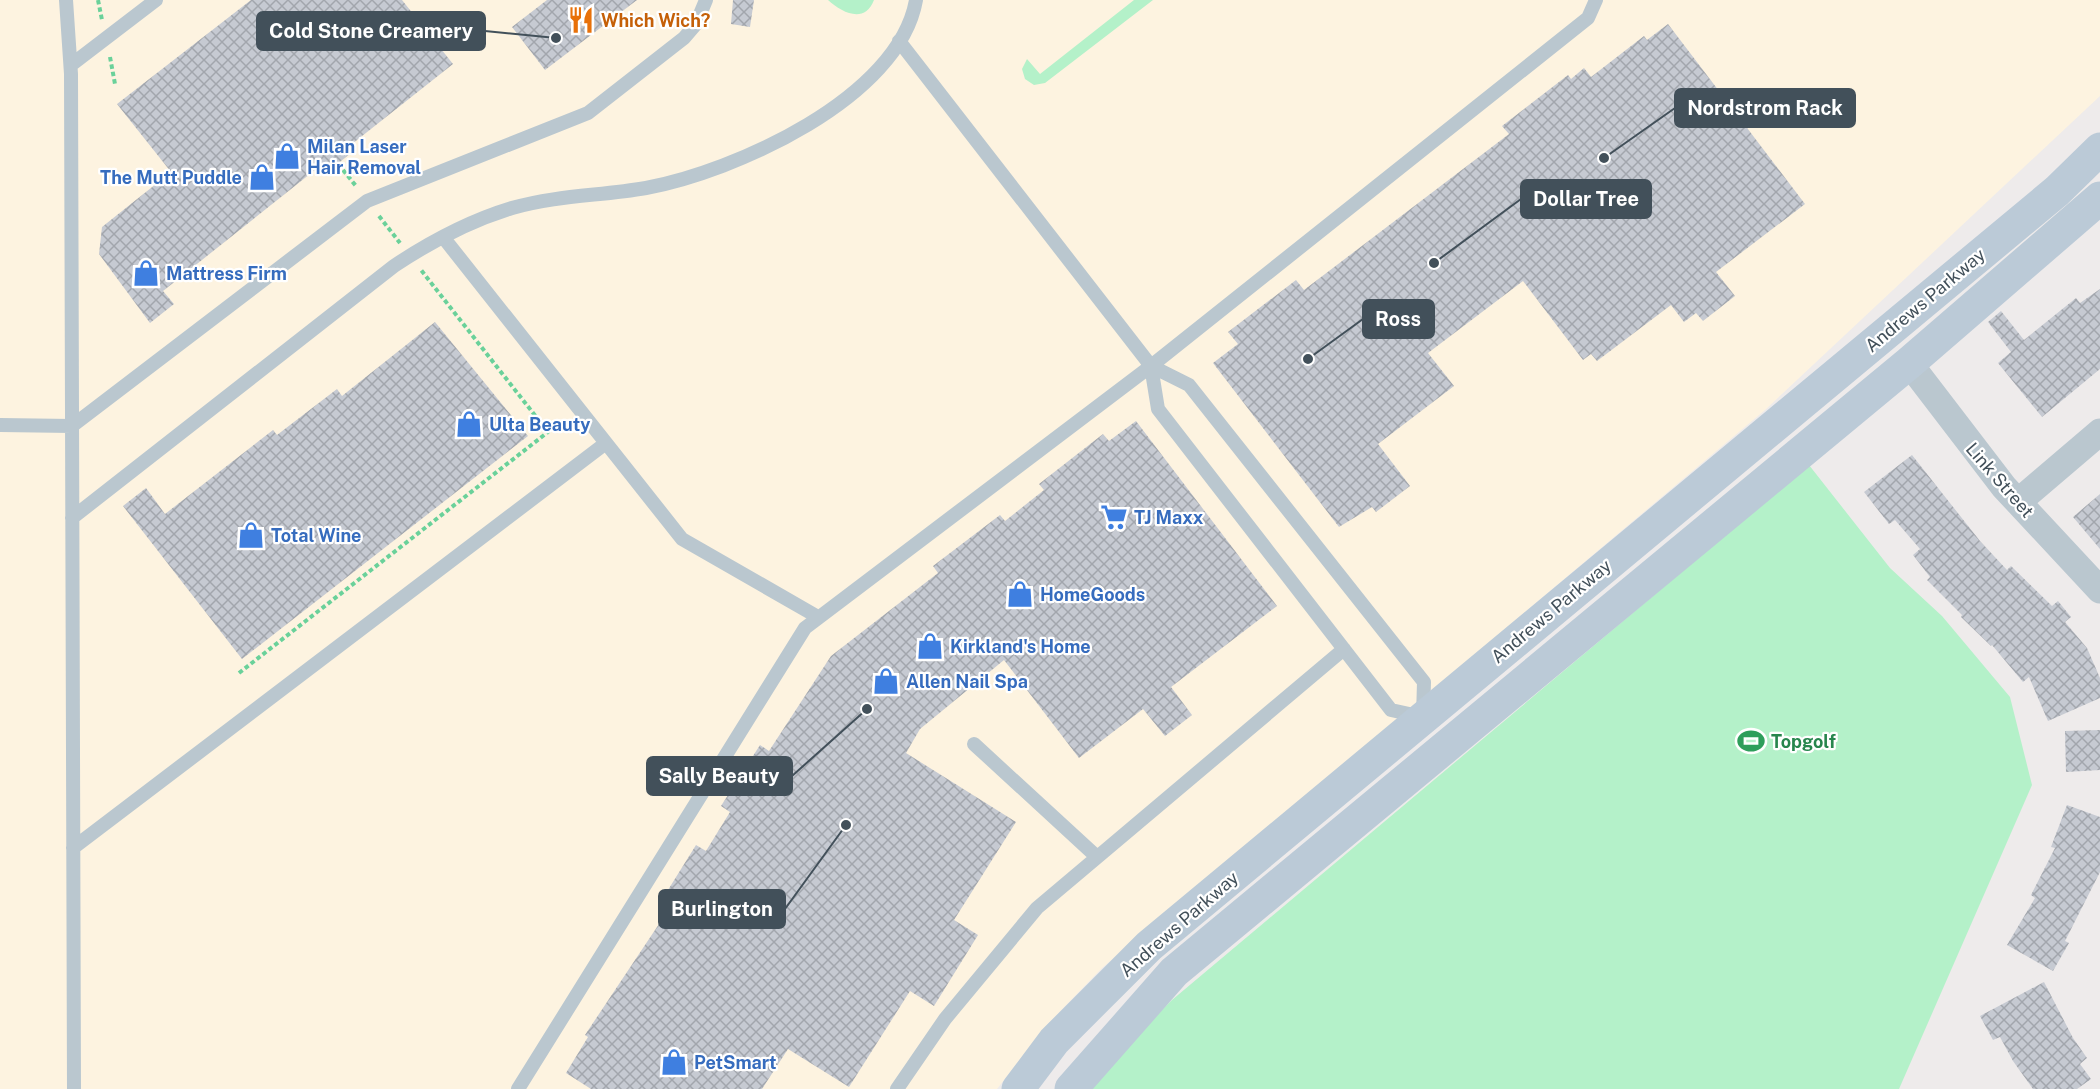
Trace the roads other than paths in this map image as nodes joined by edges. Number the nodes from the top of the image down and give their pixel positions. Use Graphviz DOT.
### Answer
graph roads {
  1 [pos="66,0"];
  2 [pos="156,0"];
  3 [pos="706,0"];
  4 [pos="916,0"];
  5 [pos="1596,0"];
  6 [pos="899,41"];
  7 [pos="71,65"];
  8 [pos="2100,148"];
  9 [pos="2100,198"];
  10 [pos="442,237"];
  11 [pos="1909,363"];
  12 [pos="1152,366"];
  13 [pos="0,425"];
  14 [pos="72,426"];
  15 [pos="2100,432"];
  16 [pos="606,443"];
  17 [pos="2018,502"];
  18 [pos="72,519"];
  19 [pos="2100,590"];
  20 [pos="818,617"];
  21 [pos="1344,650"];
  22 [pos="1423,717"];
  23 [pos="974,744"];
  24 [pos="1446,748"];
  25 [pos="73,848"];
  26 [pos="1097,857"];
  27 [pos="74,1089"];
  28 [pos="518,1089"];
  29 [pos="897,1089"];
  30 [pos="1017,1089"];
  31 [pos="1071,1089"];
  1 -- 7 [label="lane"];
  2 -- 7 [label="lane"];
  3 -- 14 [label="lane"];
  4 -- 6 [label="lane"];
  5 -- 12 [label="lane"];
  6 -- 10 [label="lane"];
  6 -- 12 [label="lane"];
  7 -- 14 [label="lane"];
  8 -- 22 [label="street, Andrews Parkway"];
  9 -- 11 [label="street, Andrews Parkway"];
  10 -- 16 [label="lane"];
  10 -- 18 [label="lane"];
  11 -- 17 [label="street, Link Street"];
  11 -- 24 [label="street, Andrews Parkway"];
  12 -- 20 [label="lane"];
  12 -- 21 [label="lane"];
  12 -- 22 [label="lane"];
  13 -- 14 [label="lane"];
  14 -- 18 [label="lane"];
  15 -- 17 [label="street"];
  16 -- 20 [label="lane"];
  16 -- 25 [label="lane"];
  17 -- 19 [label="street, Link Street"];
  18 -- 25 [label="lane"];
  20 -- 28 [label="lane"];
  21 -- 22 [label="lane"];
  21 -- 26 [label="lane"];
  22 -- 24 [label="street"];
  22 -- 30 [label="street, Andrews Parkway"];
  23 -- 26 [label="lane"];
  24 -- 31 [label="street, Andrews Parkway"];
  25 -- 27 [label="lane"];
  26 -- 29 [label="lane"];
}
